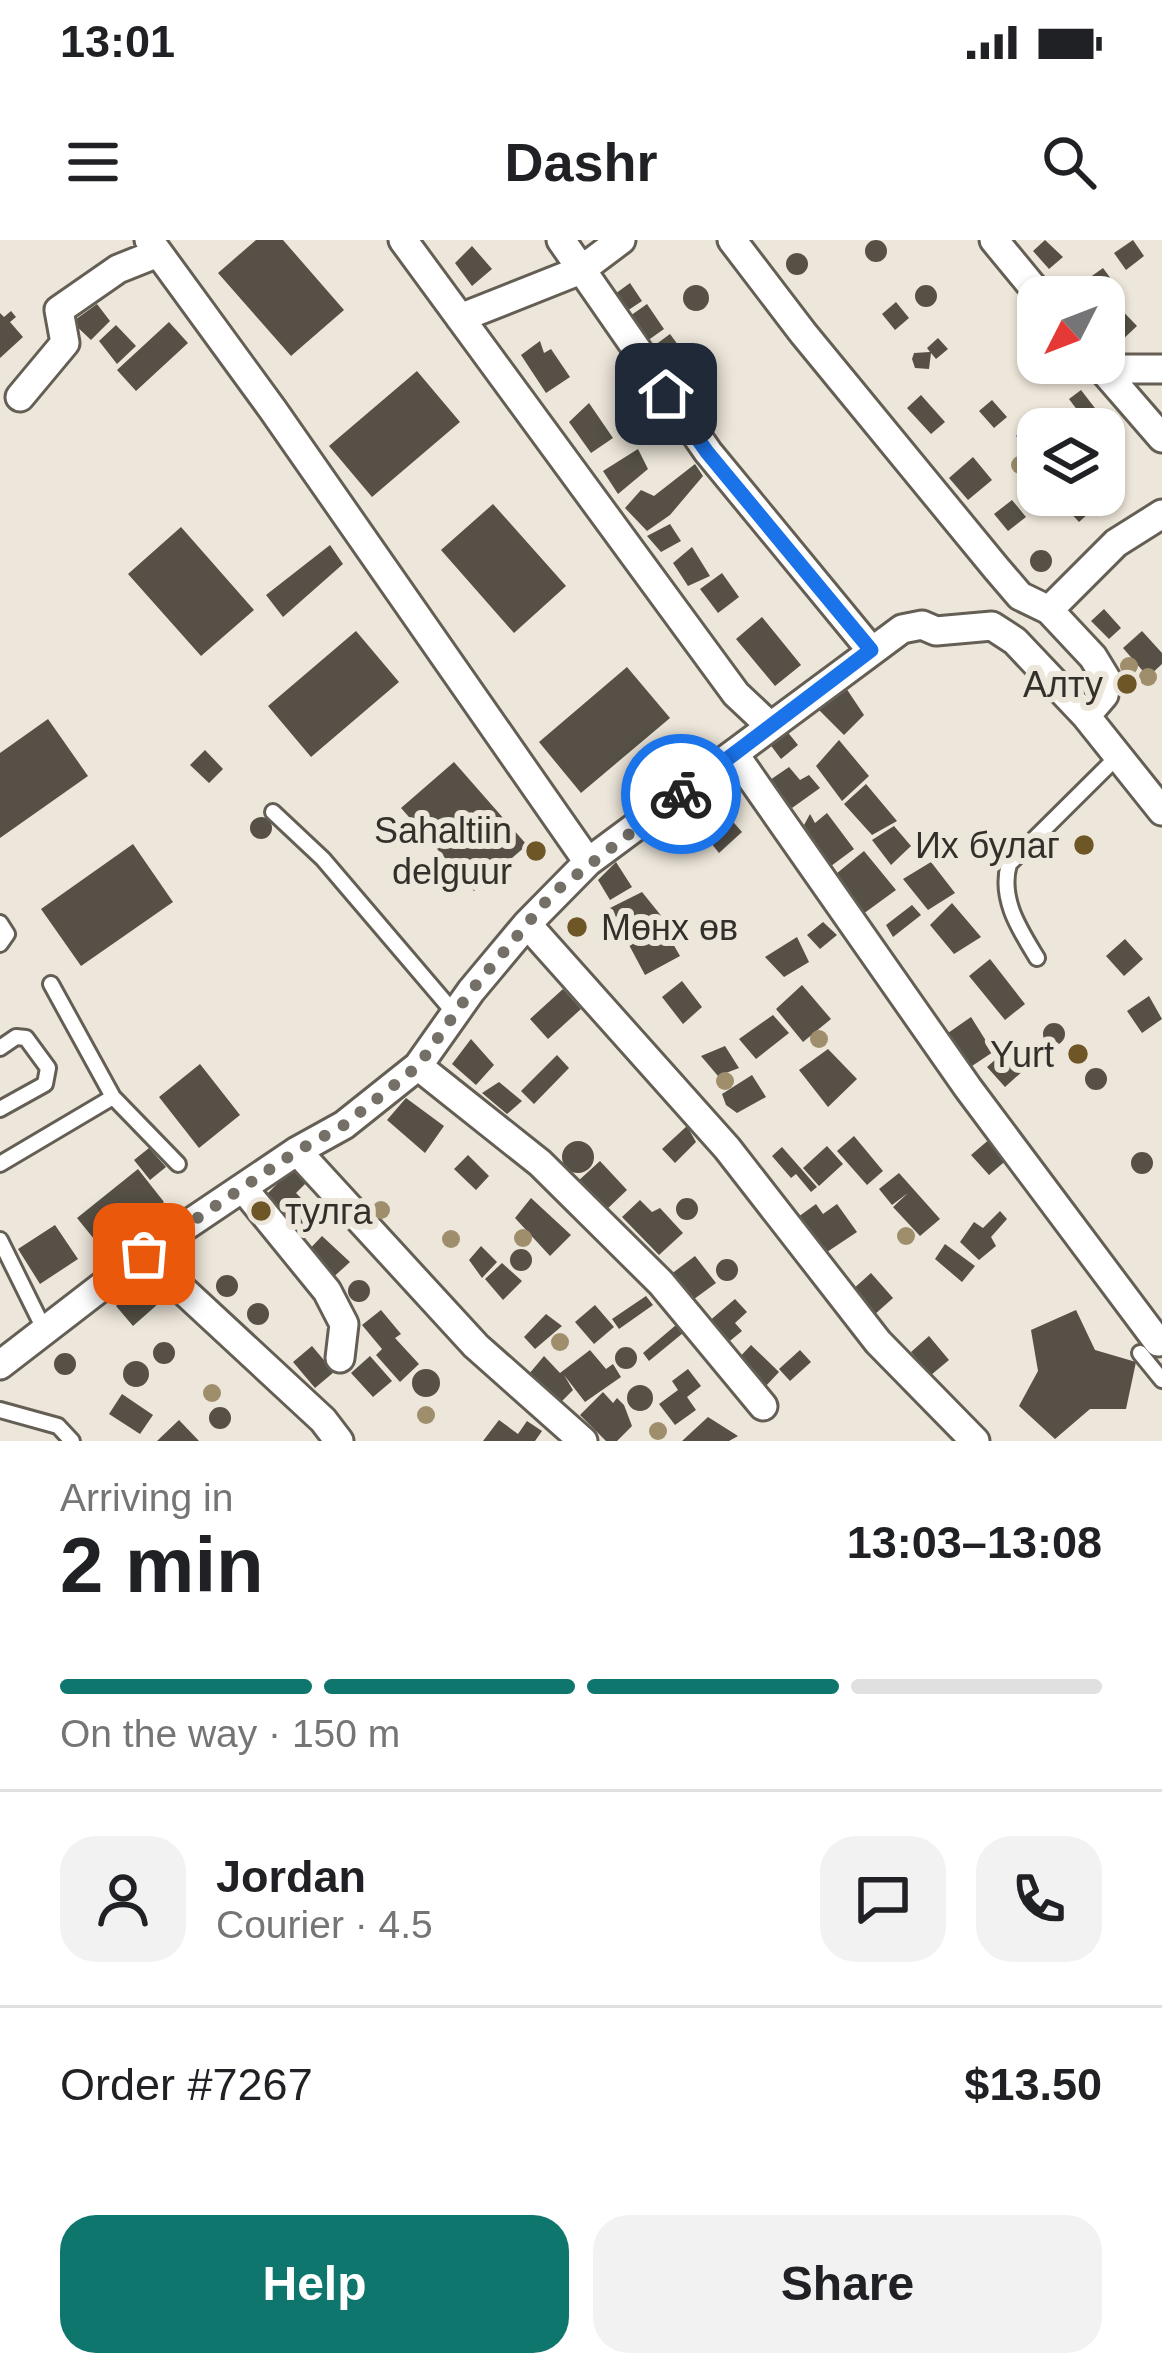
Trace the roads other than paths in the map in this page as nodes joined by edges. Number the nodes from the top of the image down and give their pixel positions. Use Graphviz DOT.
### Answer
graph roads {
  1 [pos="403,240"];
  2 [pos="561,240"];
  3 [pos="621,240"];
  4 [pos="732,240"];
  5 [pos="994,240"];
  6 [pos="154,247"];
  7 [pos="581,270"];
  8 [pos="1024,276"];
  9 [pos="460,318"];
  10 [pos="1125,367"];
  11 [pos="1162,369"];
  12 [pos="1115,384"];
  13 [pos="20,397"];
  14 [pos="1162,438"];
  15 [pos="1162,514"];
  16 [pos="1020,596"];
  17 [pos="1049,610"];
  18 [pos="992,626"];
  19 [pos="871,650"];
  20 [pos="1086,716"];
  21 [pos="770,726"];
  22 [pos="738,752"];
  23 [pos="1118,756"];
  24 [pos="1162,811"];
  25 [pos="273,812"];
  26 [pos="588,862"];
  27 [pos="0,923"];
  28 [pos="526,924"];
  29 [pos="0,944"];
  30 [pos="1037,958"];
  31 [pos="52,984"];
  32 [pos="456,1016"];
  33 [pos="0,1048"];
  34 [pos="418,1066"];
  35 [pos="113,1097"];
  36 [pos="0,1108"];
  37 [pos="297,1151"];
  38 [pos="0,1164"];
  39 [pos="178,1164"];
  40 [pos="243,1188"];
  41 [pos="0,1240"];
  42 [pos="144,1254"];
  43 [pos="45,1330"];
  44 [pos="1149,1348"];
  45 [pos="340,1358"];
  46 [pos="0,1365"];
  47 [pos="1162,1380"];
  48 [pos="763,1406"];
  49 [pos="0,1410"];
  50 [pos="72,1441"];
  51 [pos="339,1441"];
  52 [pos="583,1441"];
  53 [pos="975,1441"];
  1 -- 9 [label="street"];
  2 -- 7 [label="street"];
  3 -- 7 [label="street"];
  4 -- 16 [label="street"];
  5 -- 8 [label="street"];
  6 -- 13 [label="street"];
  6 -- 26 [label="street"];
  7 -- 9 [label="street"];
  7 -- 19 [label="street"];
  9 -- 21 [label="street"];
  10 -- 11 [label="street"];
  12 -- 14 [label="street"];
  15 -- 17 [label="street"];
  16 -- 17 [label="street"];
  16 -- 18 [label="street"];
  17 -- 20 [label="street"];
  18 -- 19 [label="street"];
  18 -- 20 [label="street"];
  19 -- 21 [label="street"];
  20 -- 23 [label="street"];
  21 -- 22 [label="street"];
  22 -- 26 [label="street"];
  22 -- 44 [label="street"];
  23 -- 24 [label="street"];
  23 -- 30 [label="lane"];
  25 -- 32 [label="lane"];
  26 -- 28 [label="street"];
  27 -- 29 [label="lane"];
  28 -- 32 [label="street"];
  28 -- 53 [label="street"];
  31 -- 35 [label="lane"];
  32 -- 34 [label="street"];
  33 -- 36 [label="lane"];
  34 -- 37 [label="street"];
  34 -- 48 [label="street"];
  35 -- 38 [label="lane"];
  35 -- 39 [label="lane"];
  37 -- 40 [label="street"];
  37 -- 52 [label="street"];
  40 -- 42 [label="street"];
  40 -- 45 [label="street"];
  41 -- 43 [label="lane"];
  42 -- 43 [label="street"];
  42 -- 51 [label="street"];
  43 -- 46 [label="street"];
  44 -- 47 [label="lane"];
  49 -- 50 [label="lane"];
}
